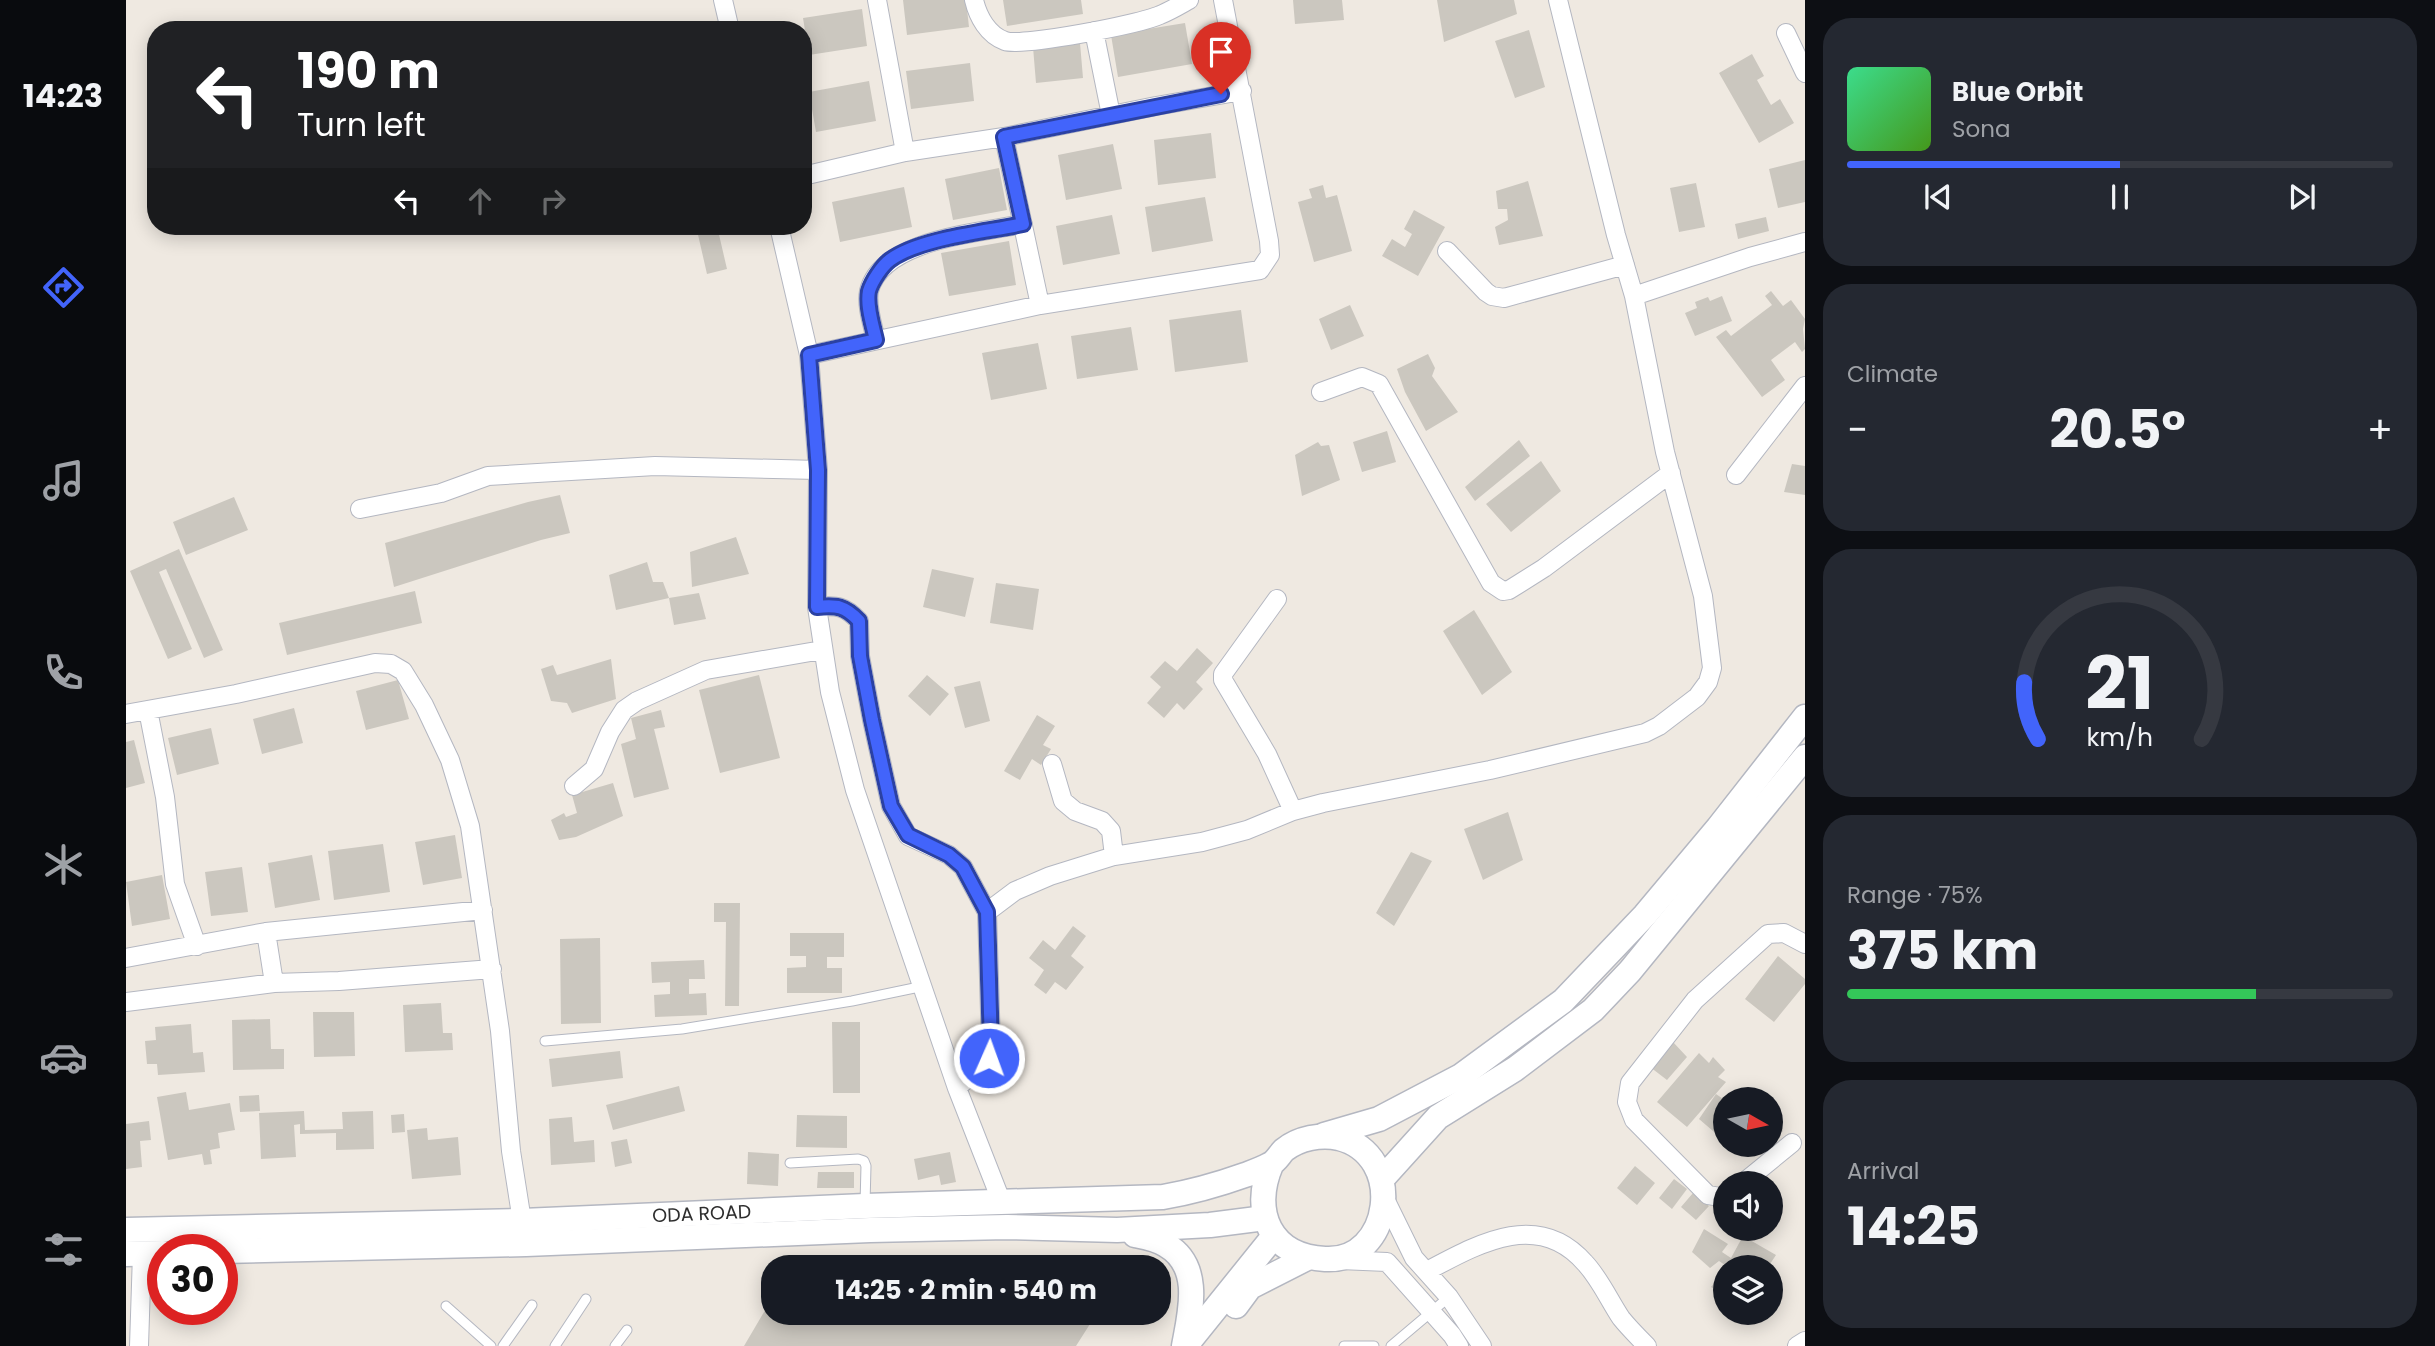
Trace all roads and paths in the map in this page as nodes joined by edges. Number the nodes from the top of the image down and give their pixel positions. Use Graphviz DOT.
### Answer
graph roads {
  1 [pos="723,0"];
  2 [pos="877,0"];
  3 [pos="974,0"];
  4 [pos="1189,0"];
  5 [pos="1223,0"];
  6 [pos="1558,0"];
  7 [pos="728,21"];
  8 [pos="1094,31"];
  9 [pos="1786,33"];
  10 [pos="1805,73"];
  11 [pos="1242,91"];
  12 [pos="1111,115"];
  13 [pos="1004,137"];
  14 [pos="905,152"];
  15 [pos="812,174"];
  16 [pos="1023,224"];
  17 [pos="781,235"];
  18 [pos="1805,242"];
  19 [pos="1447,251"];
  20 [pos="1625,265"];
  21 [pos="1634,296"];
  22 [pos="1040,305"];
  23 [pos="876,340"];
  24 [pos="809,355"];
  25 [pos="1805,386"];
  26 [pos="1321,392"];
  27 [pos="818,470"];
  28 [pos="1671,473"];
  29 [pos="1736,475"];
  30 [pos="360,509"];
  31 [pos="1277,599"];
  32 [pos="817,607"];
  33 [pos="822,650"];
  34 [pos="148,709"];
  35 [pos="126,714"];
  36 [pos="1805,717"];
  37 [pos="1805,757"];
  38 [pos="1052,764"];
  39 [pos="574,786"];
  40 [pos="1293,811"];
  41 [pos="1114,856"];
  42 [pos="483,910"];
  43 [pos="987,912"];
  44 [pos="266,932"];
  45 [pos="1805,944"];
  46 [pos="197,946"];
  47 [pos="126,958"];
  48 [pos="492,969"];
  49 [pos="274,983"];
  50 [pos="924,986"];
  51 [pos="126,1002"];
  52 [pos="545,1041"];
  53 [pos="957,1088"];
  54 [pos="1321,1136"];
  55 [pos="1792,1143"];
  56 [pos="790,1163"];
  57 [pos="1271,1165"];
  58 [pos="1758,1171"];
  59 [pos="1383,1189"];
  60 [pos="1713,1196"];
  61 [pos="1002,1203"];
  62 [pos="865,1206"];
  63 [pos="522,1221"];
  64 [pos="1269,1227"];
  65 [pos="126,1230"];
  66 [pos="1117,1230"];
  67 [pos="238,1251"];
  68 [pos="144,1254"];
  69 [pos="1319,1259"];
  70 [pos="1427,1271"];
  71 [pos="1448,1297"];
  72 [pos="586,1298"];
  73 [pos="532,1305"];
  74 [pos="446,1306"];
  75 [pos="1431,1311"];
  76 [pos="627,1330"];
  77 [pos="1805,1341"];
  78 [pos="139,1346"];
  79 [pos="491,1346"];
  80 [pos="503,1346"];
  81 [pos="555,1346"];
  82 [pos="615,1346"];
  83 [pos="1185,1346"];
  84 [pos="1206,1346"];
  85 [pos="1345,1346"];
  86 [pos="1374,1346"];
  87 [pos="1391,1346"];
  88 [pos="1459,1346"];
  89 [pos="1482,1346"];
  90 [pos="1647,1346"];
  91 [pos="1797,1346"];
  1 -- 7 [label="street"];
  2 -- 14 [label="street"];
  3 -- 8 [label="street"];
  4 -- 8 [label="street"];
  5 -- 11 [label="street"];
  6 -- 20 [label="street"];
  8 -- 12 [label="street"];
  9 -- 10 [label="street"];
  11 -- 12 [label="street"];
  11 -- 22 [label="street"];
  12 -- 13 [label="street"];
  13 -- 14 [label="street"];
  13 -- 16 [label="street"];
  14 -- 15 [label="street"];
  16 -- 22 [label="street"];
  16 -- 23 [label="street"];
  17 -- 24 [label="street"];
  18 -- 21 [label="street"];
  19 -- 20 [label="street"];
  20 -- 21 [label="street"];
  21 -- 28 [label="street"];
  22 -- 23 [label="street"];
  23 -- 24 [label="street"];
  24 -- 27 [label="street"];
  25 -- 29 [label="street"];
  26 -- 28 [label="street"];
  27 -- 30 [label="street"];
  27 -- 32 [label="street"];
  28 -- 40 [label="street"];
  31 -- 40 [label="street"];
  32 -- 33 [label="street"];
  32 -- 43 [label="street"];
  33 -- 39 [label="street"];
  33 -- 50 [label="street"];
  34 -- 35 [label="street"];
  34 -- 42 [label="street"];
  34 -- 46 [label="street"];
  36 -- 54 [label="street"];
  37 -- 59 [label="street"];
  38 -- 41 [label="street"];
  40 -- 41 [label="street"];
  41 -- 43 [label="street"];
  42 -- 44 [label="street"];
  42 -- 48 [label="street"];
  43 -- 53 [label="street"];
  44 -- 46 [label="street"];
  44 -- 49 [label="street"];
  45 -- 60 [label="street"];
  46 -- 47 [label="street"];
  48 -- 49 [label="street"];
  48 -- 63 [label="street"];
  49 -- 51 [label="street"];
  50 -- 52 [label="lane"];
  50 -- 53 [label="street"];
  53 -- 61 [label="street"];
  54 -- 57 [label="street"];
  54 -- 59 [label="street"];
  55 -- 58 [label="street"];
  56 -- 62 [label="lane"];
  57 -- 61 [label="street, ODA ROAD"];
  57 -- 64 [label="street"];
  59 -- 69 [label="street"];
  59 -- 70 [label="street"];
  61 -- 62 [label="street, ODA ROAD"];
  62 -- 63 [label="street, ODA ROAD"];
  63 -- 65 [label="street, ODA ROAD"];
  64 -- 66 [label="street, ODA ROAD"];
  64 -- 69 [label="street"];
  64 -- 83 [label="street"];
  66 -- 67 [label="street, ODA ROAD"];
  66 -- 83 [label="street"];
  68 -- 78 [label="street"];
  69 -- 75 [label="street"];
  69 -- 84 [label="street"];
  70 -- 71 [label="street"];
  70 -- 90 [label="street"];
  71 -- 75 [label="lane"];
  71 -- 89 [label="street"];
  72 -- 81 [label="lane"];
  73 -- 80 [label="lane"];
  74 -- 79 [label="lane"];
  75 -- 87 [label="lane"];
  75 -- 88 [label="street"];
  76 -- 82 [label="lane"];
  77 -- 91 [label="street"];
  85 -- 86 [label="lane"];
}
